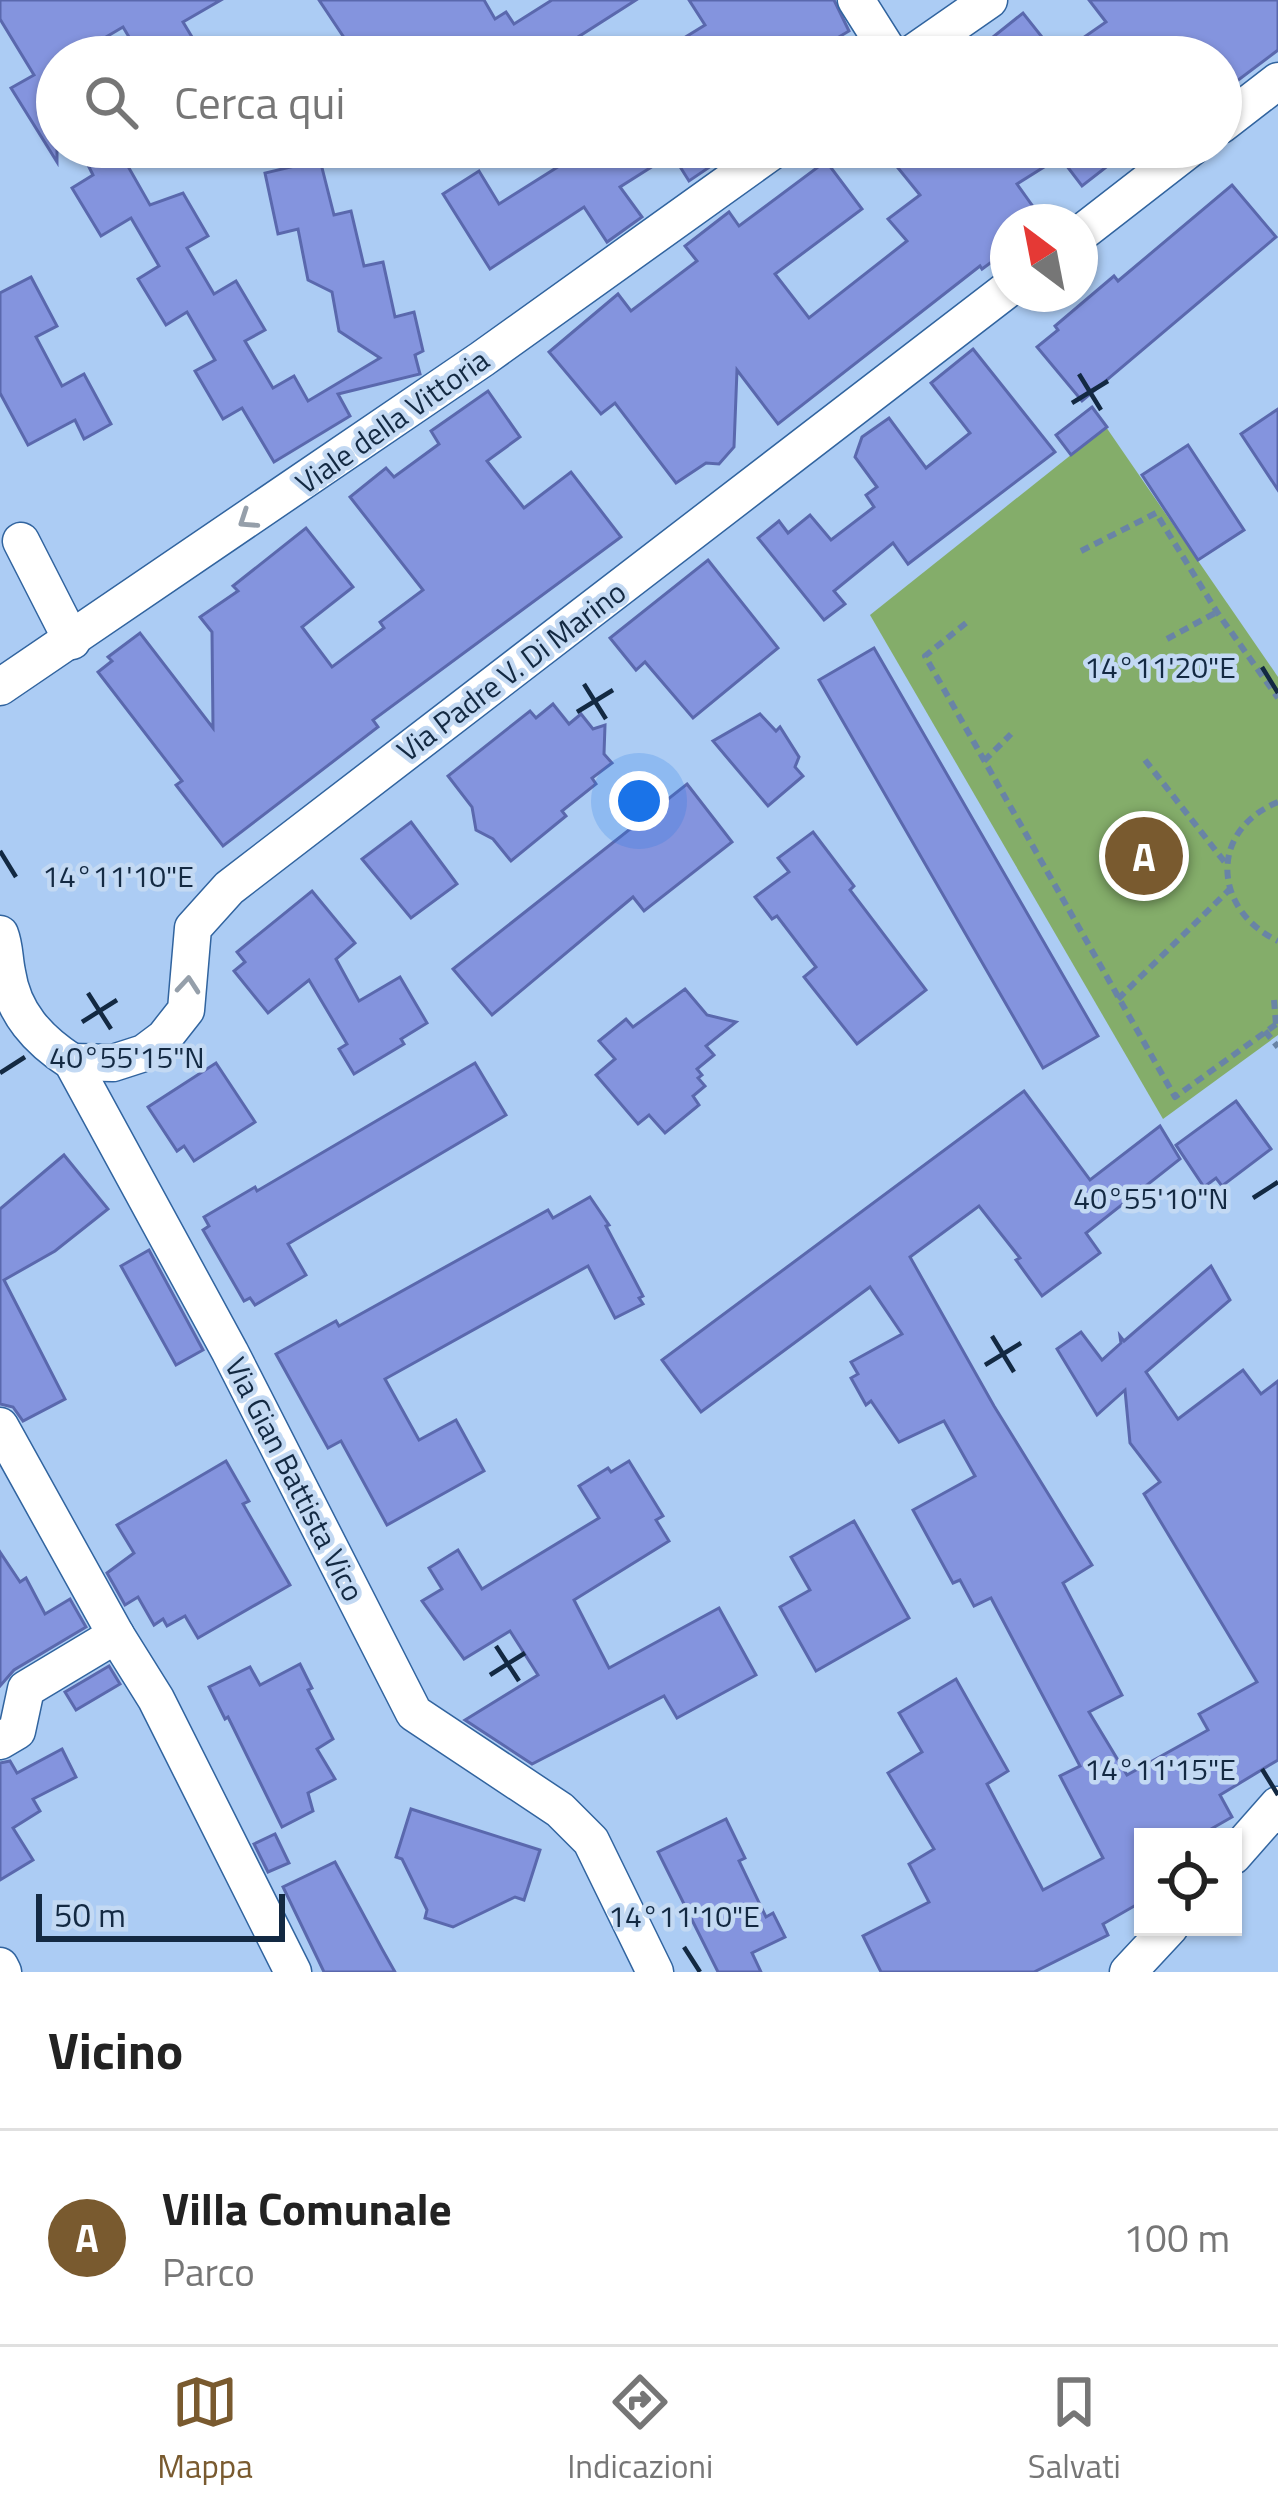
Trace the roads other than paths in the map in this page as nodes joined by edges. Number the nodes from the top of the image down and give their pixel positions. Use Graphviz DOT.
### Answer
graph roads {
  1 [pos="856,0"];
  2 [pos="989,0"];
  3 [pos="879,36"];
  4 [pos="938,36"];
  5 [pos="1278,81"];
  6 [pos="1242,109"];
  7 [pos="749,168"];
  8 [pos="1165,168"];
  9 [pos="1098,220"];
  10 [pos="990,303"];
  11 [pos="22,541"];
  12 [pos="72,640"];
  13 [pos="0,687"];
  14 [pos="0,934"];
  15 [pos="72,1062"];
  16 [pos="0,1426"];
  17 [pos="116,1635"];
  18 [pos="0,1742"];
  19 [pos="1278,1805"];
  20 [pos="1242,1846"];
  21 [pos="1162,1936"];
  22 [pos="1132,1970"];
  23 [pos="293,1972"];
  24 [pos="655,1972"];
  1 -- 3 [label="street"];
  2 -- 4 [label="street"];
  5 -- 6 [label="street"];
  7 -- 12 [label="street, Viale della Vittoria, one-way"];
  8 -- 9 [label="street"];
  15 -- 10 [label="street, Via Padre V. Di Marino, one-way"];
  11 -- 12 [label="street"];
  12 -- 13 [label="street, Viale della Vittoria"];
  14 -- 15 [label="street, Via Gian Battista Vico"];
  15 -- 24 [label="street, Via Gian Battista Vico"];
  16 -- 17 [label="street"];
  17 -- 18 [label="street"];
  17 -- 23 [label="street"];
  19 -- 20 [label="street"];
  21 -- 22 [label="street"];
}
